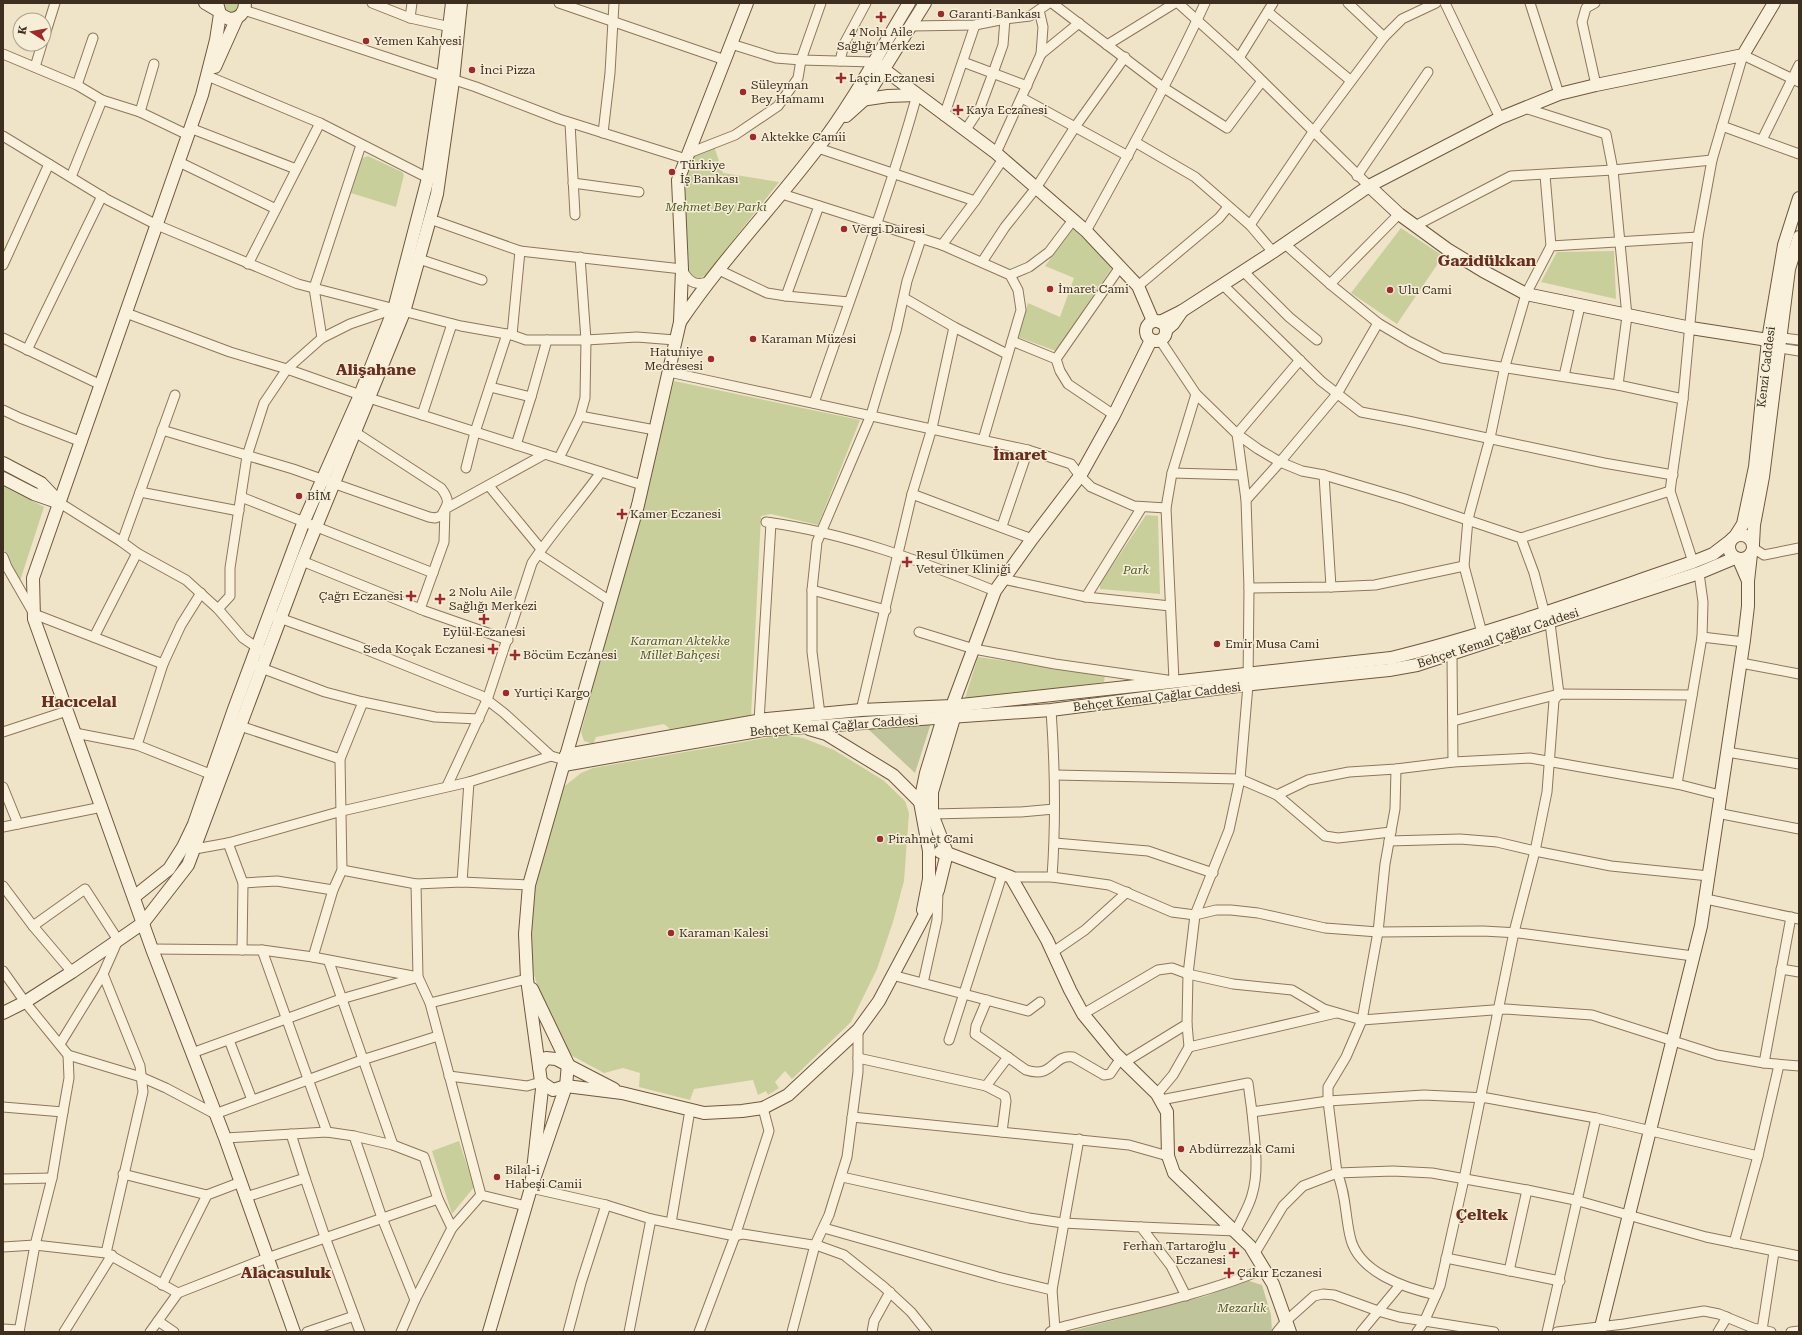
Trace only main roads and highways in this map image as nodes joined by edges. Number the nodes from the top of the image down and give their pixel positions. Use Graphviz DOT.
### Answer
graph roads {
  1 [pos="205,3"];
  2 [pos="452,3"];
  3 [pos="461,3"];
  4 [pos="747,3"];
  5 [pos="909,3"];
  6 [pos="925,3"];
  7 [pos="1774,3"];
  8 [pos="218,9"];
  9 [pos="242,10"];
  10 [pos="454,28"];
  11 [pos="874,62"];
  12 [pos="884,69"];
  13 [pos="448,79"];
  14 [pos="202,95"];
  15 [pos="917,95"];
  16 [pos="865,99"];
  17 [pos="850,102"];
  18 [pos="831,130"];
  19 [pos="1369,186"];
  20 [pos="1799,198"];
  21 [pos="1799,237"];
  22 [pos="399,310"];
  23 [pos="680,322"];
  24 [pos="1158,331"];
  25 [pos="1773,342"];
  26 [pos="364,396"];
  27 [pos="3,463"];
  28 [pos="3,478"];
  29 [pos="328,482"];
  30 [pos="60,502"];
  31 [pos="1733,538"];
  32 [pos="1752,549"];
  33 [pos="1737,559"];
  34 [pos="1696,567"];
  35 [pos="1748,581"];
  36 [pos="275,616"];
  37 [pos="1547,617"];
  38 [pos="256,666"];
  39 [pos="1248,679"];
  40 [pos="950,714"];
  41 [pos="800,727"];
  42 [pos="565,760"];
  43 [pos="920,802"];
  44 [pos="189,848"];
  45 [pos="929,851"];
  46 [pos="947,853"];
  47 [pos="134,897"];
  48 [pos="143,923"];
  49 [pos="920,924"];
  50 [pos="527,979"];
  51 [pos="3,1013"];
  52 [pos="568,1064"];
  53 [pos="539,1066"];
  54 [pos="541,1082"];
  55 [pos="566,1086"];
  56 [pos="622,1093"];
  57 [pos="531,1188"];
  58 [pos="1288,1327"];
  59 [pos="1601,1330"];
  60 [pos="294,1332"];
  61 [pos="489,1332"];
  1 -- 8 [label="main road"];
  2 -- 10 [label="main road"];
  3 -- 10 [label="main road"];
  4 -- 23 [label="main road"];
  5 -- 11 [label="main road"];
  6 -- 12 [label="main road"];
  7 -- 19 [label="main road"];
  8 -- 9 [label="main road"];
  8 -- 14 [label="main road"];
  9 -- 14 [label="main road"];
  10 -- 13 [label="main road"];
  11 -- 12 [label="main road"];
  11 -- 17 [label="main road"];
  12 -- 15 [label="main road"];
  12 -- 16 [label="main road"];
  13 -- 22 [label="main road"];
  13 -- 22 [label="main road"];
  14 -- 30 [label="main road"];
  15 -- 16 [label="main road"];
  15 -- 24 [label="main road"];
  16 -- 17 [label="main road"];
  16 -- 18 [label="main road"];
  17 -- 18 [label="main road"];
  18 -- 23 [label="main road"];
  19 -- 24 [label="main road"];
  19 -- 25 [label="main road"];
  20 -- 25 [label="main road, Kenzi Caddesi"];
  21 -- 25 [label="main road, Kenzi Caddesi"];
  22 -- 26 [label="main road"];
  23 -- 42 [label="main road"];
  24 -- 40 [label="main road"];
  25 -- 31 [label="main road, Kenzi Caddesi"];
  25 -- 32 [label="main road, Kenzi Caddesi"];
  26 -- 29 [label="main road"];
  26 -- 29 [label="main road"];
  27 -- 30 [label="main road"];
  28 -- 30 [label="main road"];
  29 -- 36 [label="main road"];
  29 -- 36 [label="main road"];
  30 -- 47 [label="main road"];
  31 -- 32 [label="main road"];
  31 -- 33 [label="main road"];
  31 -- 34 [label="main road, Behçet Kemal Çağlar Caddesi"];
  32 -- 33 [label="main road"];
  32 -- 35 [label="main road, Kenzi Caddesi"];
  33 -- 34 [label="main road, Behçet Kemal Çağlar Caddesi"];
  33 -- 35 [label="main road"];
  34 -- 37 [label="main road, Behçet Kemal Çağlar Caddesi"];
  35 -- 59 [label="main road, Kenzi Caddesi"];
  36 -- 38 [label="main road"];
  37 -- 39 [label="main road, Behçet Kemal Çağlar Caddesi"];
  37 -- 39 [label="main road, Behçet Kemal Çağlar Caddesi"];
  38 -- 44 [label="main road"];
  38 -- 44 [label="main road"];
  39 -- 40 [label="main road, Behçet Kemal Çağlar Caddesi"];
  39 -- 40 [label="main road, Behçet Kemal Çağlar Caddesi"];
  40 -- 41 [label="main road, Behçet Kemal Çağlar Caddesi"];
  40 -- 42 [label="main road, Behçet Kemal Çağlar Caddesi"];
  40 -- 43 [label="main road"];
  40 -- 46 [label="main road"];
  41 -- 42 [label="main road, Behçet Kemal Çağlar Caddesi"];
  41 -- 43 [label="main road"];
  42 -- 50 [label="main road"];
  43 -- 45 [label="main road"];
  44 -- 47 [label="main road"];
  44 -- 48 [label="main road"];
  45 -- 46 [label="main road"];
  45 -- 49 [label="main road"];
  46 -- 49 [label="main road"];
  46 -- 58 [label="main road"];
  47 -- 48 [label="main road"];
  48 -- 51 [label="main road"];
  48 -- 60 [label="main road"];
  49 -- 56 [label="main road"];
  50 -- 52 [label="main road"];
  50 -- 53 [label="main road"];
  52 -- 53 [label="main road"];
  52 -- 55 [label="main road"];
  52 -- 56 [label="main road"];
  53 -- 54 [label="main road"];
  54 -- 55 [label="main road"];
  54 -- 57 [label="main road"];
  55 -- 56 [label="main road"];
  55 -- 57 [label="main road"];
  57 -- 61 [label="main road"];
}
